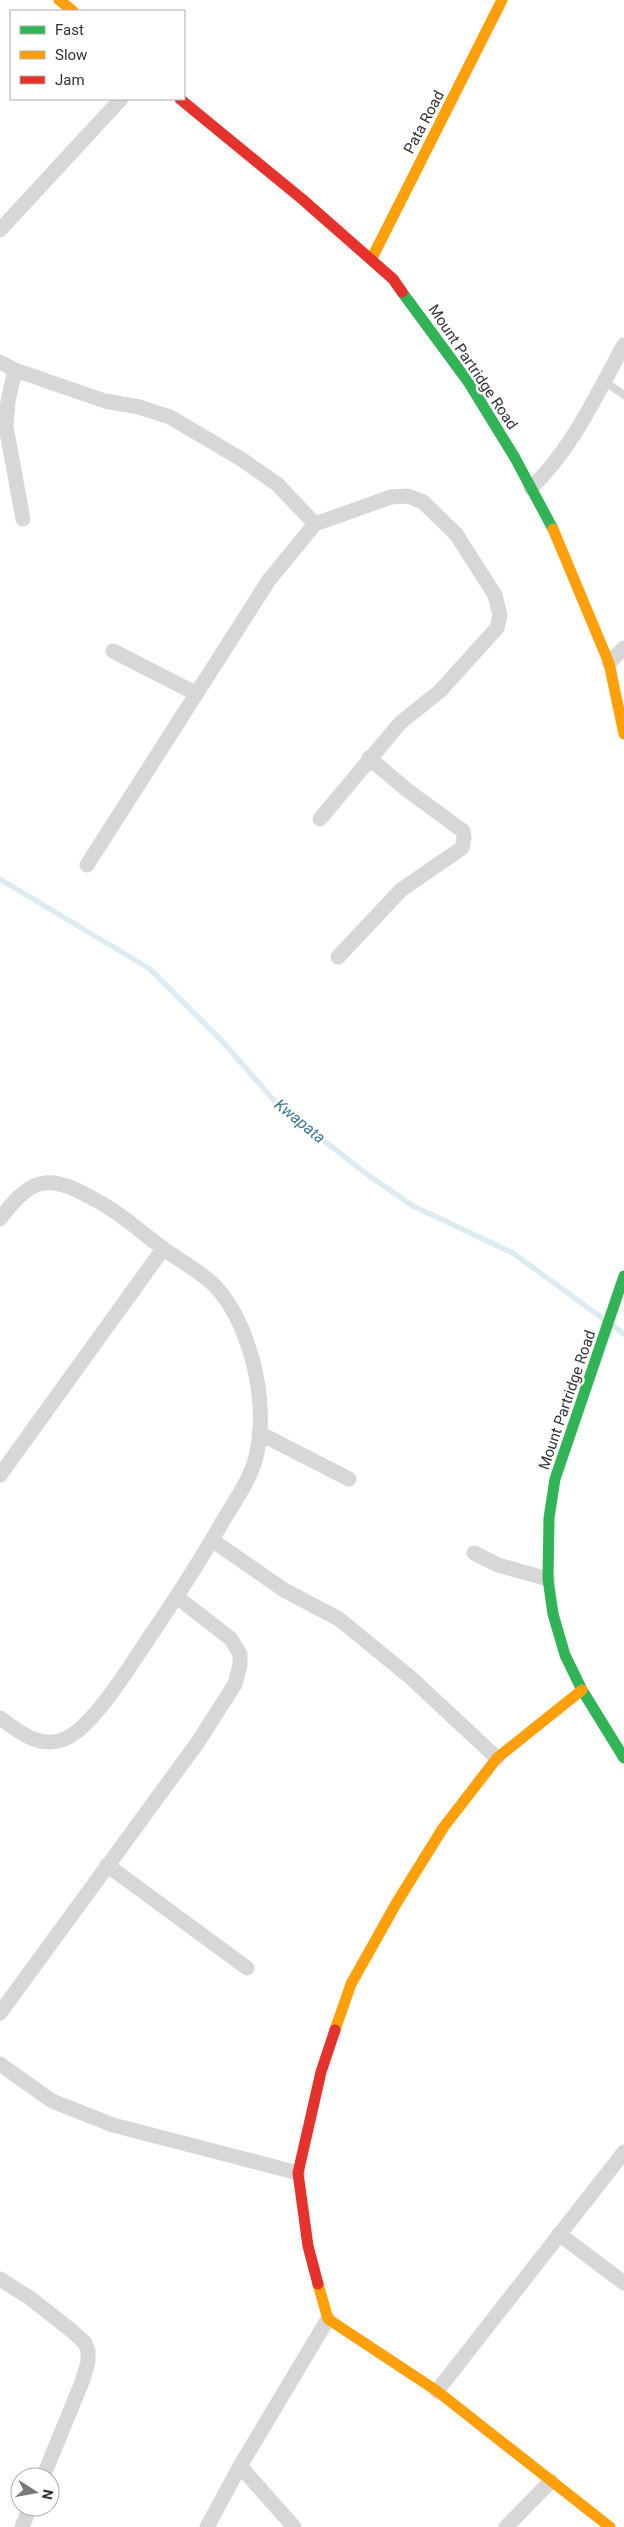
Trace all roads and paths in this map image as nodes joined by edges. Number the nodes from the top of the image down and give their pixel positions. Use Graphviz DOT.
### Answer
graph roads {
  1 [pos="59,0"];
  2 [pos="502,0"];
  3 [pos="72,10"];
  4 [pos="120,100"];
  5 [pos="181,100"];
  6 [pos="0,230"];
  7 [pos="372,258"];
  8 [pos="624,345"];
  9 [pos="0,362"];
  10 [pos="15,370"];
  11 [pos="604,381"];
  12 [pos="624,395"];
  13 [pos="531,488"];
  14 [pos="23,520"];
  15 [pos="315,524"];
  16 [pos="624,648"];
  17 [pos="113,650"];
  18 [pos="609,663"];
  19 [pos="195,693"];
  20 [pos="624,734"];
  21 [pos="369,758"];
  22 [pos="320,819"];
  23 [pos="87,864"];
  24 [pos="338,957"];
  25 [pos="0,1219"];
  26 [pos="164,1249"];
  27 [pos="623,1281"];
  28 [pos="259,1433"];
  29 [pos="0,1475"];
  30 [pos="349,1479"];
  31 [pos="212,1540"];
  32 [pos="474,1552"];
  33 [pos="548,1579"];
  34 [pos="177,1597"];
  35 [pos="582,1690"];
  36 [pos="0,1718"];
  37 [pos="497,1758"];
  38 [pos="624,1758"];
  39 [pos="107,1865"];
  40 [pos="246,1968"];
  41 [pos="0,2013"];
  42 [pos="0,2064"];
  43 [pos="624,2152"];
  44 [pos="298,2174"];
  45 [pos="559,2234"];
  46 [pos="1,2280"];
  47 [pos="624,2282"];
  48 [pos="328,2318"];
  49 [pos="437,2391"];
  50 [pos="240,2466"];
  51 [pos="46,2467"];
  52 [pos="551,2481"];
  53 [pos="207,2527"];
  54 [pos="294,2527"];
  55 [pos="506,2527"];
  56 [pos="610,2527"];
  1 -- 3 [label="street"];
  2 -- 7 [label="street, Pata Road"];
  4 -- 6 [label="street"];
  5 -- 7 [label="street, Mount Partridge Road"];
  7 -- 13 [label="street, Mount Partridge Road"];
  8 -- 11 [label="street"];
  9 -- 10 [label="street"];
  10 -- 14 [label="street"];
  10 -- 15 [label="street"];
  11 -- 12 [label="lane"];
  11 -- 13 [label="street"];
  13 -- 18 [label="street, Mount Partridge Road"];
  15 -- 19 [label="street"];
  15 -- 21 [label="street"];
  16 -- 18 [label="street"];
  17 -- 19 [label="street"];
  18 -- 20 [label="street, Mount Partridge Road"];
  19 -- 23 [label="street"];
  21 -- 22 [label="street"];
  21 -- 24 [label="street"];
  25 -- 26 [label="street"];
  26 -- 28 [label="street"];
  26 -- 29 [label="street"];
  27 -- 33 [label="street, Mount Partridge Road"];
  28 -- 30 [label="street"];
  28 -- 31 [label="street"];
  31 -- 34 [label="street"];
  31 -- 37 [label="street"];
  32 -- 33 [label="street"];
  33 -- 35 [label="street, Mount Partridge Road"];
  34 -- 36 [label="street"];
  34 -- 39 [label="street"];
  35 -- 37 [label="street"];
  35 -- 38 [label="street, Mount Partridge Road"];
  37 -- 44 [label="street"];
  39 -- 40 [label="street"];
  39 -- 41 [label="street"];
  42 -- 44 [label="street"];
  43 -- 45 [label="street"];
  44 -- 48 [label="street"];
  45 -- 47 [label="street"];
  45 -- 49 [label="street"];
  46 -- 51 [label="street"];
  48 -- 49 [label="street"];
  48 -- 50 [label="street"];
  49 -- 52 [label="street"];
  50 -- 53 [label="street"];
  50 -- 54 [label="street"];
  52 -- 55 [label="street"];
  52 -- 56 [label="street"];
}
